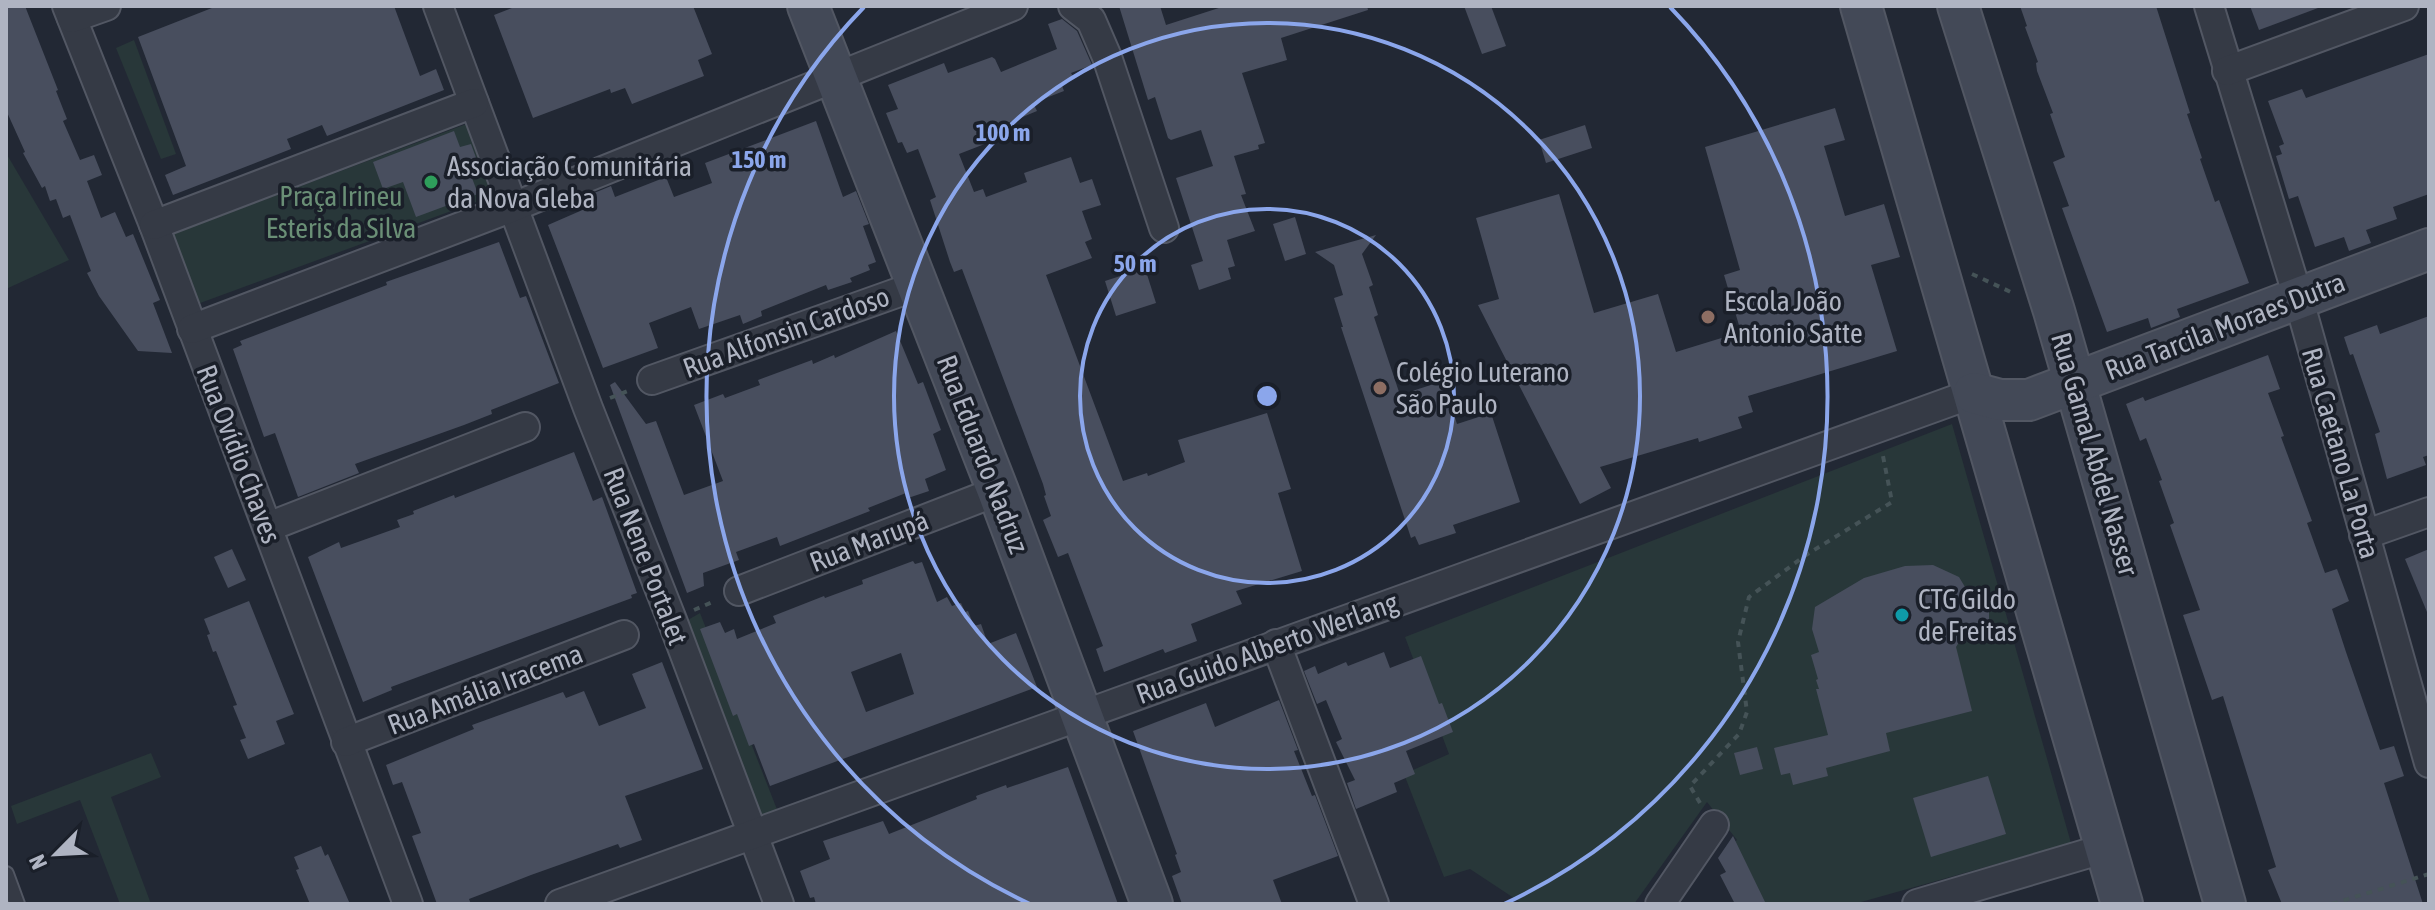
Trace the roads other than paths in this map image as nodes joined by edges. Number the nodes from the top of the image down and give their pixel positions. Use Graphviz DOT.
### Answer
graph roads {
  1 [pos="106,6"];
  2 [pos="438,6"];
  3 [pos="808,6"];
  4 [pos="1013,6"];
  5 [pos="1073,6"];
  6 [pos="1861,6"];
  7 [pos="1958,6"];
  8 [pos="2209,6"];
  9 [pos="2404,6"];
  10 [pos="70,12"];
  11 [pos="2227,71"];
  12 [pos="837,77"];
  13 [pos="474,103"];
  14 [pos="513,207"];
  15 [pos="154,225"];
  16 [pos="1164,228"];
  17 [pos="2429,249"];
  18 [pos="919,285"];
  19 [pos="2298,297"];
  20 [pos="192,329"];
  21 [pos="652,380"];
  22 [pos="2074,383"];
  23 [pos="1974,393"];
  24 [pos="525,427"];
  25 [pos="998,491"];
  26 [pos="2429,512"];
  27 [pos="268,527"];
  28 [pos="2364,535"];
  29 [pos="739,591"];
  30 [pos="624,635"];
  31 [pos="1276,644"];
  32 [pos="1081,715"];
  33 [pos="346,742"];
  34 [pos="2429,763"];
  35 [pos="1714,825"];
  36 [pos="752,835"];
  37 [pos="2106,848"];
  38 [pos="6,874"];
  39 [pos="17,904"];
  40 [pos="408,904"];
  41 [pos="560,904"];
  42 [pos="779,904"];
  43 [pos="1152,904"];
  44 [pos="1374,904"];
  45 [pos="1660,904"];
  46 [pos="1917,904"];
  47 [pos="2122,904"];
  48 [pos="2225,904"];
  1 -- 10 [label="street"];
  2 -- 13 [label="street, Rua Nene Portalet"];
  3 -- 12 [label="street, Rua Eduardo Nadruz"];
  4 -- 12 [label="street"];
  5 -- 16 [label="street"];
  6 -- 23 [label="street"];
  7 -- 22 [label="street, Rua Gamal Abdel Nasser"];
  8 -- 11 [label="street, Rua Caetano La Porta"];
  9 -- 11 [label="street"];
  10 -- 15 [label="street, Rua Ovídio Chaves"];
  11 -- 19 [label="street, Rua Caetano La Porta"];
  12 -- 14 [label="street"];
  12 -- 18 [label="street, Rua Eduardo Nadruz"];
  13 -- 14 [label="street, Rua Nene Portalet"];
  13 -- 15 [label="street"];
  14 -- 20 [label="street"];
  14 -- 36 [label="street, Rua Nene Portalet"];
  15 -- 20 [label="street, Rua Ovídio Chaves"];
  17 -- 19 [label="street, Rua Tarcila Moraes Dutra"];
  18 -- 21 [label="street, Rua Alfonsin Cardoso"];
  18 -- 25 [label="street, Rua Eduardo Nadruz"];
  19 -- 22 [label="street, Rua Tarcila Moraes Dutra"];
  19 -- 28 [label="street, Rua Caetano La Porta"];
  20 -- 27 [label="street, Rua Ovídio Chaves"];
  22 -- 23 [label="street, Rua Tarcila Moraes Dutra"];
  22 -- 48 [label="street, Rua Gamal Abdel Nasser"];
  23 -- 31 [label="street, Rua Guido Alberto Werlang"];
  23 -- 37 [label="street"];
  24 -- 27 [label="street"];
  25 -- 29 [label="street, Rua Marupá"];
  25 -- 32 [label="street, Rua Eduardo Nadruz"];
  26 -- 28 [label="street"];
  27 -- 33 [label="street, Rua Ovídio Chaves"];
  28 -- 34 [label="street, Rua Caetano La Porta"];
  30 -- 33 [label="street, Rua Amália Iracema"];
  31 -- 32 [label="street, Rua Guido Alberto Werlang"];
  31 -- 44 [label="street"];
  32 -- 36 [label="street, Rua Guido Alberto Werlang"];
  32 -- 43 [label="street, Rua Eduardo Nadruz"];
  33 -- 40 [label="street, Rua Ovídio Chaves"];
  35 -- 45 [label="street"];
  36 -- 41 [label="street, Rua Guido Alberto Werlang"];
  36 -- 42 [label="street, Rua Nene Portalet"];
  37 -- 46 [label="street"];
  37 -- 47 [label="street"];
  38 -- 39 [label="lane"];
}
